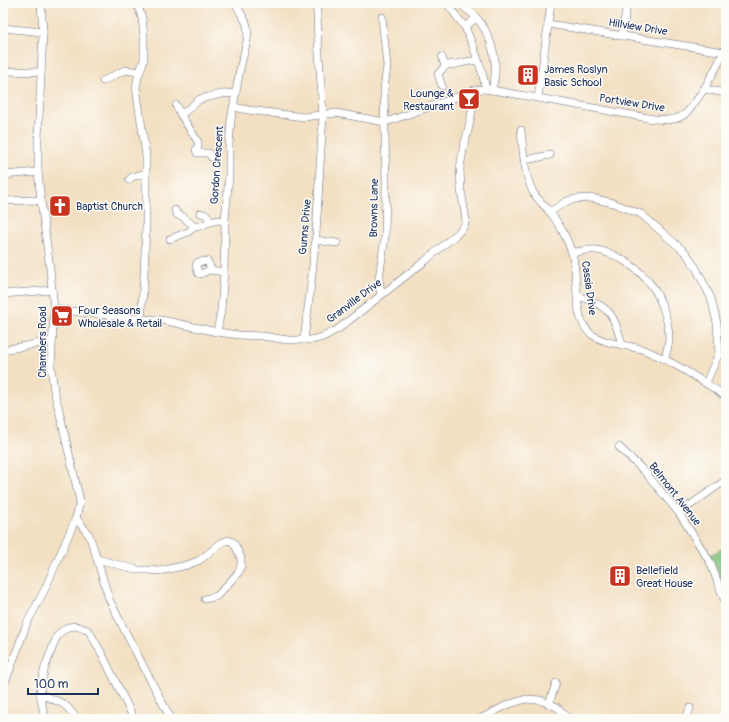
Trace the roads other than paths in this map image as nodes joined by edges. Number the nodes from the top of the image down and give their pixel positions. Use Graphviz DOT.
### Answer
graph roads {
  1 [pos="41,3"];
  2 [pos="137,3"];
  3 [pos="235,3"];
  4 [pos="316,3"];
  5 [pos="447,3"];
  6 [pos="460,3"];
  7 [pos="551,3"];
  8 [pos="627,3"];
  9 [pos="382,17"];
  10 [pos="476,18"];
  11 [pos="548,24"];
  12 [pos="465,27"];
  13 [pos="3,28"];
  14 [pos="43,32"];
  15 [pos="622,36"];
  16 [pos="725,50"];
  17 [pos="442,57"];
  18 [pos="477,61"];
  19 [pos="445,66"];
  20 [pos="3,71"];
  21 [pos="41,72"];
  22 [pos="139,72"];
  23 [pos="103,81"];
  24 [pos="442,86"];
  25 [pos="704,89"];
  26 [pos="474,90"];
  27 [pos="489,90"];
  28 [pos="236,93"];
  29 [pos="726,93"];
  30 [pos="538,98"];
  31 [pos="176,105"];
  32 [pos="234,107"];
  33 [pos="323,114"];
  34 [pos="181,115"];
  35 [pos="385,122"];
  36 [pos="521,130"];
  37 [pos="550,155"];
  38 [pos="211,157"];
  39 [pos="525,160"];
  40 [pos="38,172"];
  41 [pos="146,173"];
  42 [pos="3,175"];
  43 [pos="129,180"];
  44 [pos="41,201"];
  45 [pos="3,202"];
  46 [pos="175,210"];
  47 [pos="550,212"];
  48 [pos="200,213"];
  49 [pos="225,221"];
  50 [pos="210,222"];
  51 [pos="195,227"];
  52 [pos="170,239"];
  53 [pos="315,240"];
  54 [pos="337,243"];
  55 [pos="572,252"];
  56 [pos="210,270"];
  57 [pos="224,272"];
  58 [pos="52,290"];
  59 [pos="3,294"];
  60 [pos="381,295"];
  61 [pos="578,296"];
  62 [pos="54,309"];
  63 [pos="141,319"];
  64 [pos="217,332"];
  65 [pos="304,340"];
  66 [pos="52,341"];
  67 [pos="622,345"];
  68 [pos="3,350"];
  69 [pos="665,359"];
  70 [pos="706,383"];
  71 [pos="726,397"];
  72 [pos="620,447"];
  73 [pos="726,480"];
  74 [pos="679,513"];
  75 [pos="76,518"];
  76 [pos="97,559"];
  77 [pos="204,599"];
  78 [pos="726,604"];
  79 [pos="556,682"];
  80 [pos="3,688"];
  81 [pos="40,694"];
  82 [pos="549,704"];
  83 [pos="690,708"];
  84 [pos="45,719"];
  85 [pos="77,719"];
  86 [pos="134,719"];
  87 [pos="171,719"];
  88 [pos="480,719"];
  89 [pos="569,719"];
  90 [pos="686,719"];
  1 -- 14 [label="street, Chambers Road"];
  2 -- 22 [label="street"];
  3 -- 28 [label="street, Gordon Crescent"];
  4 -- 33 [label="street, Gunns Drive"];
  5 -- 12 [label="street"];
  6 -- 10 [label="street"];
  7 -- 11 [label="street"];
  8 -- 15 [label="street"];
  9 -- 35 [label="street, Browns Lane"];
  10 -- 12 [label="street"];
  10 -- 27 [label="street"];
  11 -- 15 [label="street, Hillview Drive"];
  11 -- 30 [label="street"];
  12 -- 18 [label="street"];
  13 -- 14 [label="street"];
  14 -- 21 [label="street, Chambers Road"];
  15 -- 16 [label="street, Hillview Drive"];
  16 -- 25 [label="street, Portview Drive"];
  17 -- 19 [label="street"];
  18 -- 19 [label="street"];
  18 -- 27 [label="street"];
  19 -- 24 [label="street"];
  20 -- 21 [label="street"];
  21 -- 40 [label="street, Chambers Road"];
  22 -- 23 [label="street"];
  22 -- 41 [label="street"];
  25 -- 29 [label="street"];
  25 -- 30 [label="street, Portview Drive"];
  26 -- 27 [label="street, Portview Drive"];
  26 -- 35 [label="street"];
  26 -- 60 [label="street, Granville Drive"];
  27 -- 30 [label="street, Portview Drive"];
  28 -- 32 [label="street, Gordon Crescent"];
  28 -- 34 [label="street"];
  31 -- 34 [label="street"];
  32 -- 33 [label="street"];
  32 -- 49 [label="street, Gordon Crescent"];
  33 -- 35 [label="street"];
  33 -- 53 [label="street, Gunns Drive"];
  34 -- 38 [label="street"];
  35 -- 60 [label="street, Browns Lane"];
  36 -- 39 [label="street, Cassia Drive"];
  37 -- 39 [label="street"];
  39 -- 47 [label="street, Cassia Drive"];
  40 -- 42 [label="street"];
  40 -- 44 [label="street, Chambers Road"];
  41 -- 43 [label="street"];
  41 -- 63 [label="street"];
  44 -- 45 [label="street"];
  44 -- 58 [label="street, Chambers Road"];
  46 -- 51 [label="street"];
  47 -- 55 [label="street, Cassia Drive"];
  47 -- 70 [label="street"];
  48 -- 50 [label="street"];
  49 -- 50 [label="street"];
  49 -- 57 [label="street, Gordon Crescent"];
  50 -- 51 [label="street"];
  51 -- 52 [label="street"];
  53 -- 54 [label="street"];
  53 -- 65 [label="street, Gunns Drive"];
  55 -- 61 [label="street, Cassia Drive"];
  55 -- 69 [label="street"];
  56 -- 57 [label="street"];
  57 -- 64 [label="street, Gordon Crescent"];
  58 -- 59 [label="street"];
  58 -- 62 [label="street, Chambers Road"];
  60 -- 65 [label="street, Granville Drive"];
  61 -- 67 [label="street"];
  61 -- 67 [label="street, Cassia Drive"];
  62 -- 63 [label="street, Granville Drive"];
  62 -- 66 [label="street, Chambers Road"];
  63 -- 64 [label="street, Granville Drive"];
  64 -- 65 [label="street, Granville Drive"];
  66 -- 68 [label="street"];
  66 -- 75 [label="street, Chambers Road"];
  67 -- 69 [label="street, Cassia Drive"];
  69 -- 70 [label="street, Cassia Drive"];
  70 -- 71 [label="street, Cassia Drive"];
  72 -- 74 [label="street, Belmont Avenue"];
  73 -- 74 [label="street"];
  74 -- 78 [label="street, Belmont Avenue"];
  75 -- 76 [label="street"];
  75 -- 80 [label="street, Chambers Road"];
  76 -- 77 [label="street"];
  76 -- 87 [label="street"];
  79 -- 82 [label="street"];
  81 -- 84 [label="street"];
  81 -- 85 [label="street"];
  81 -- 86 [label="street"];
  82 -- 88 [label="street"];
  82 -- 89 [label="street"];
  83 -- 90 [label="street"];
}
